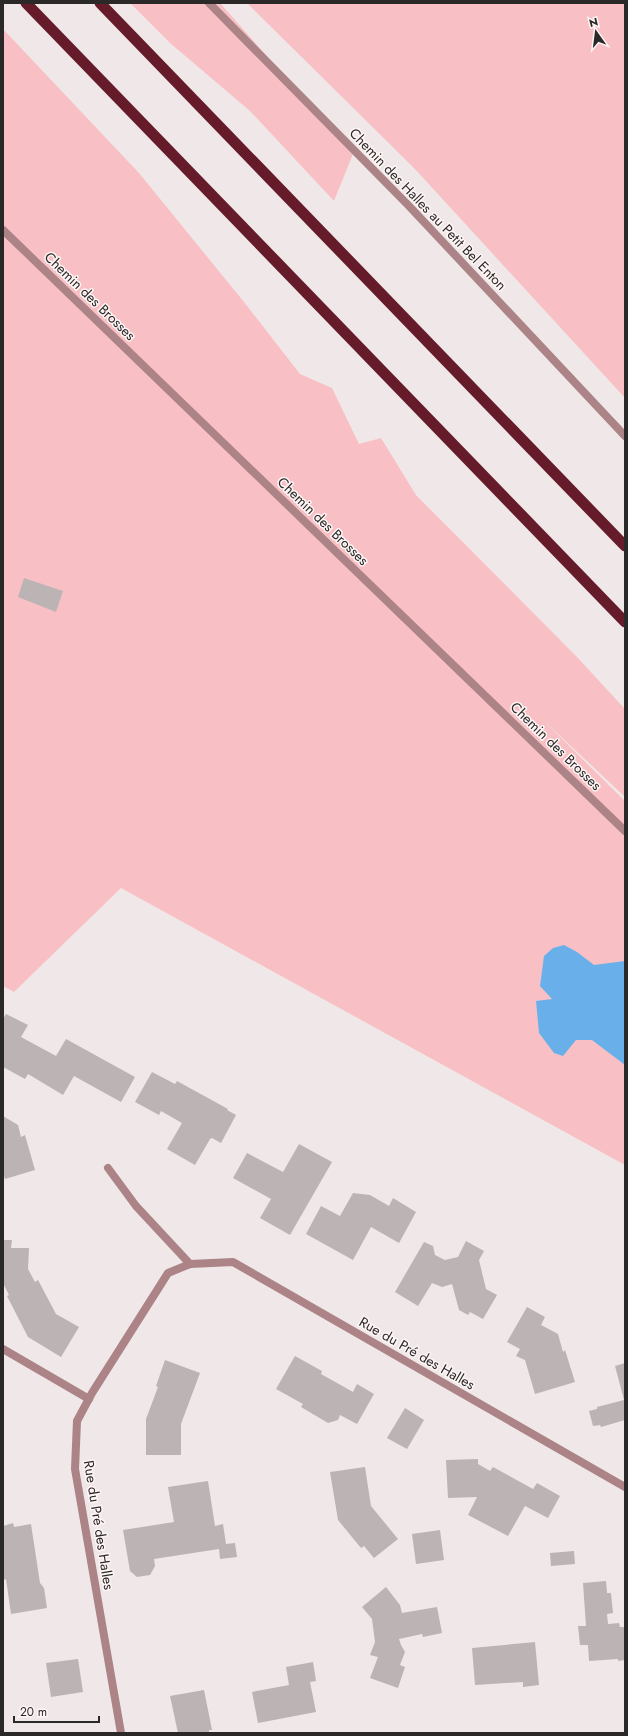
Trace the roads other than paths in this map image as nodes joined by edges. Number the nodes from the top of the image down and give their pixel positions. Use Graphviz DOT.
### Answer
graph roads {
  1 [pos="26,3"];
  2 [pos="100,3"];
  3 [pos="209,3"];
  4 [pos="3,230"];
  5 [pos="625,436"];
  6 [pos="625,546"];
  7 [pos="625,622"];
  8 [pos="625,831"];
  9 [pos="108,1168"];
  10 [pos="190,1264"];
  11 [pos="3,1350"];
  12 [pos="89,1399"];
  13 [pos="625,1487"];
  14 [pos="121,1733"];
  1 -- 7 [label="highway"];
  2 -- 6 [label="highway"];
  3 -- 5 [label="street, Chemin des Halles au Petit Bel Enton"];
  4 -- 8 [label="street, Chemin des Brosses"];
  9 -- 10 [label="street"];
  10 -- 12 [label="street, Rue du Pré des Halles"];
  10 -- 13 [label="street, Rue du Pré des Halles"];
  11 -- 12 [label="street"];
  12 -- 14 [label="street, Rue du Pré des Halles"];
}
